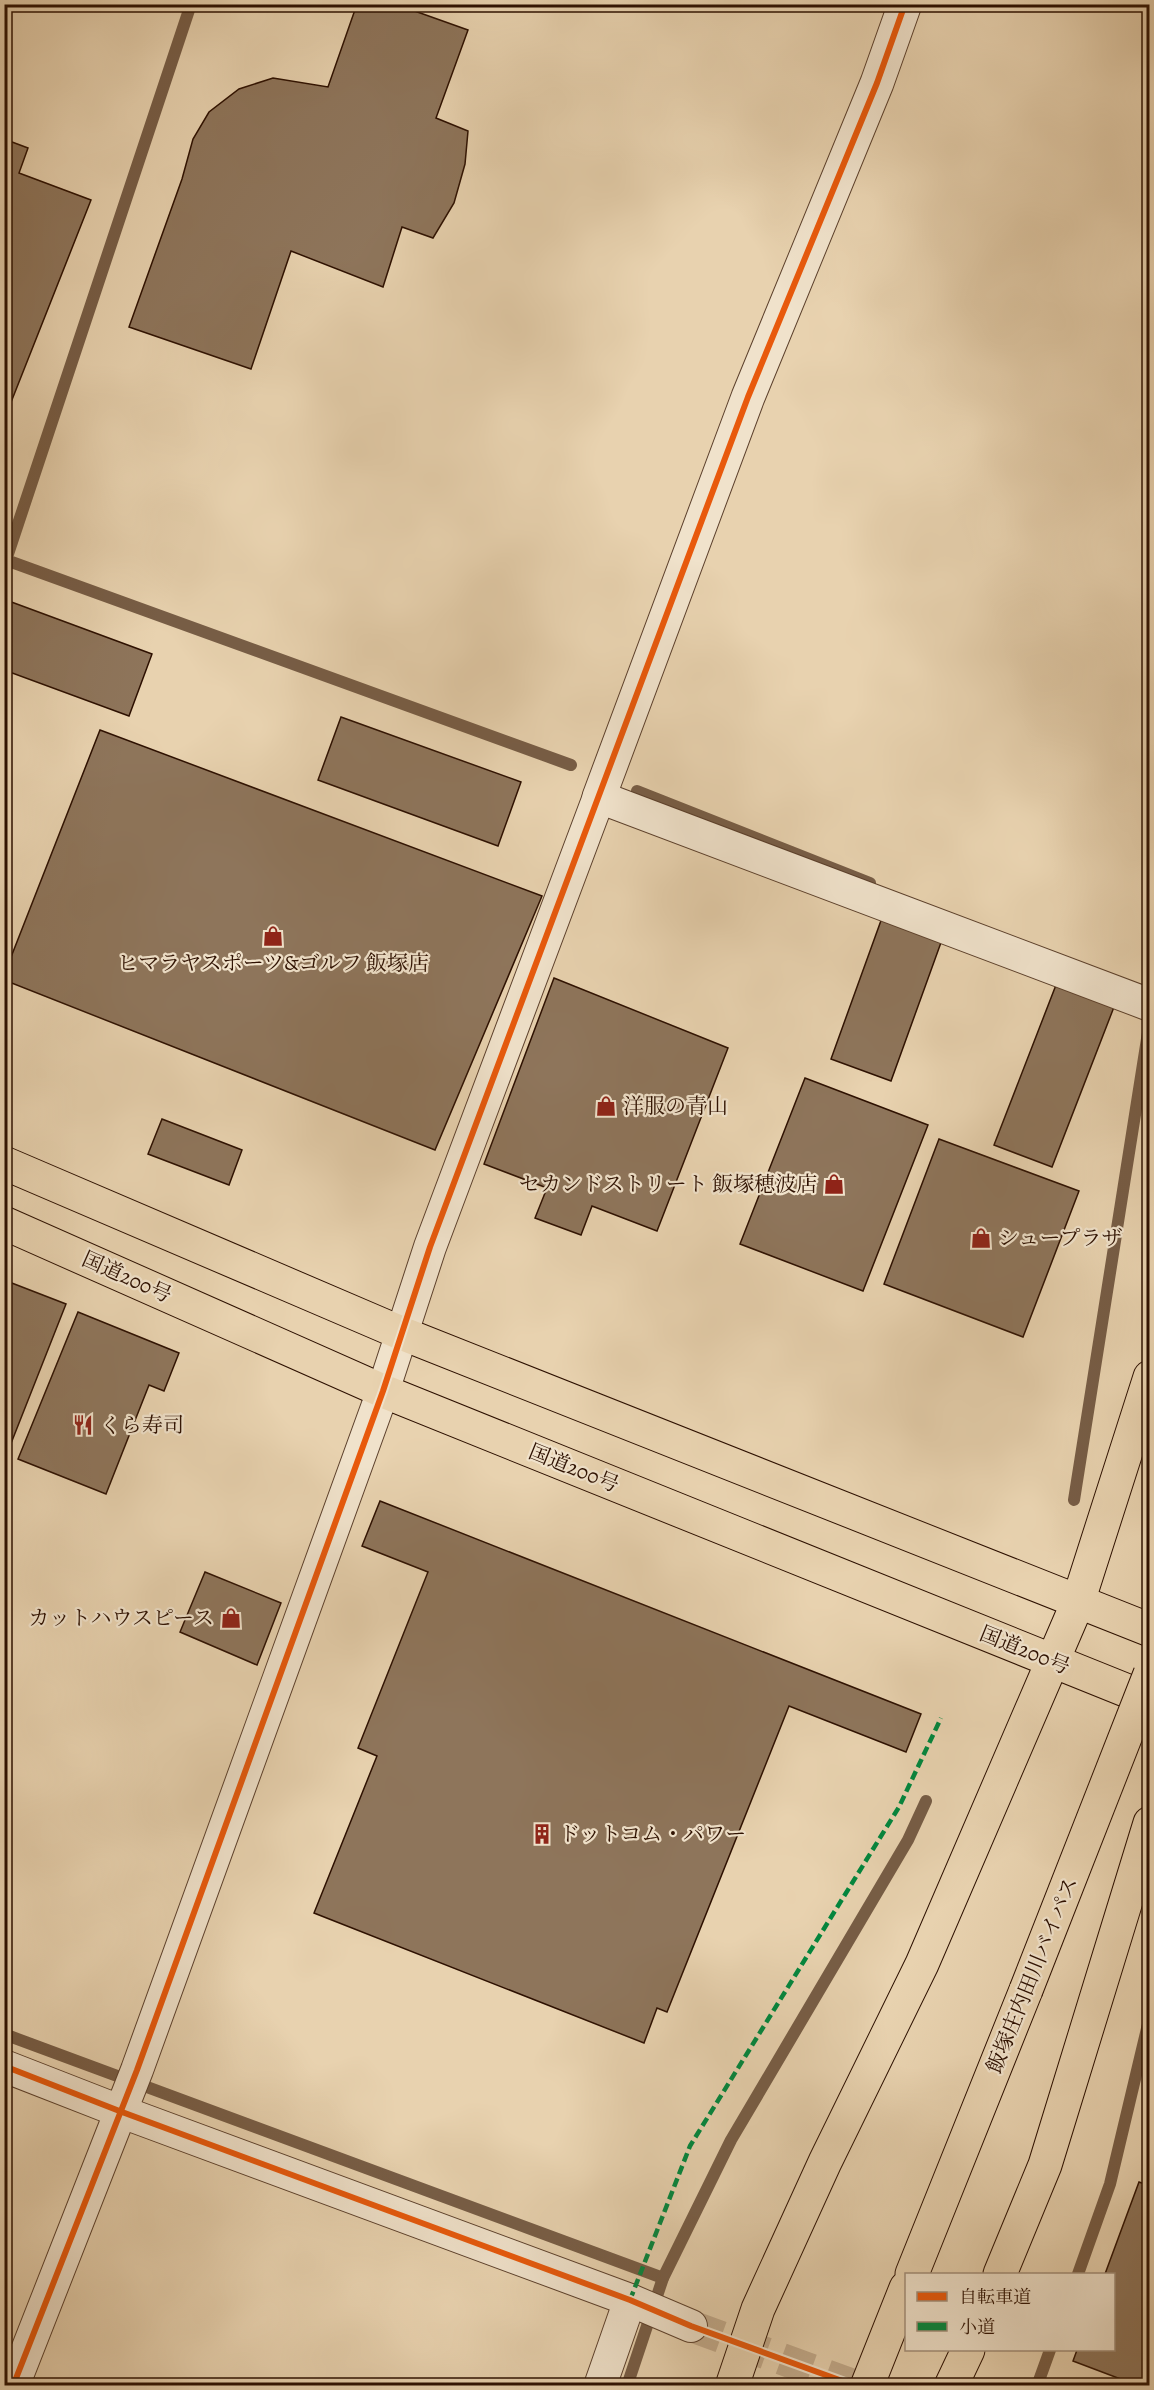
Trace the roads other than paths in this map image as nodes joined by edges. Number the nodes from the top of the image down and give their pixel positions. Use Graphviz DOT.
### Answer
graph roads {
  1 [pos="904,4"];
  2 [pos="599,797"];
  3 [pos="1144,1003"];
  4 [pos="4,1163"];
  5 [pos="4,1223"];
  6 [pos="401,1333"];
  7 [pos="1149,1377"];
  8 [pos="383,1390"];
  9 [pos="1078,1602"];
  10 [pos="1149,1630"];
  11 [pos="1053,1661"];
  12 [pos="1149,1674"];
  13 [pos="1149,1700"];
  14 [pos="1149,1823"];
  15 [pos="4,2066"];
  16 [pos="129,2091"];
  17 [pos="912,2273"];
  18 [pos="1000,2273"];
  19 [pos="905,2290"];
  20 [pos="967,2351"];
  21 [pos="13,2385"];
  22 [pos="600,2385"];
  23 [pos="732,2385"];
  24 [pos="867,2385"];
  25 [pos="951,2385"];
  1 -- 2 [label="street"];
  2 -- 3 [label="street"];
  2 -- 6 [label="street"];
  4 -- 6 [label="highway"];
  5 -- 8 [label="highway, 国道200号"];
  6 -- 8 [label="street"];
  6 -- 9 [label="highway"];
  7 -- 9 [label="highway"];
  8 -- 11 [label="highway, 国道200号"];
  8 -- 16 [label="street"];
  9 -- 10 [label="highway"];
  9 -- 11 [label="highway"];
  11 -- 13 [label="highway, 国道200号"];
  11 -- 23 [label="highway"];
  12 -- 17 [label="highway, 飯塚庄内田川バイパス, bridge"];
  14 -- 18 [label="highway"];
  15 -- 16 [label="street"];
  16 -- 21 [label="street"];
  16 -- 22 [label="street"];
  19 -- 24 [label="highway"];
  20 -- 25 [label="highway"];
}
